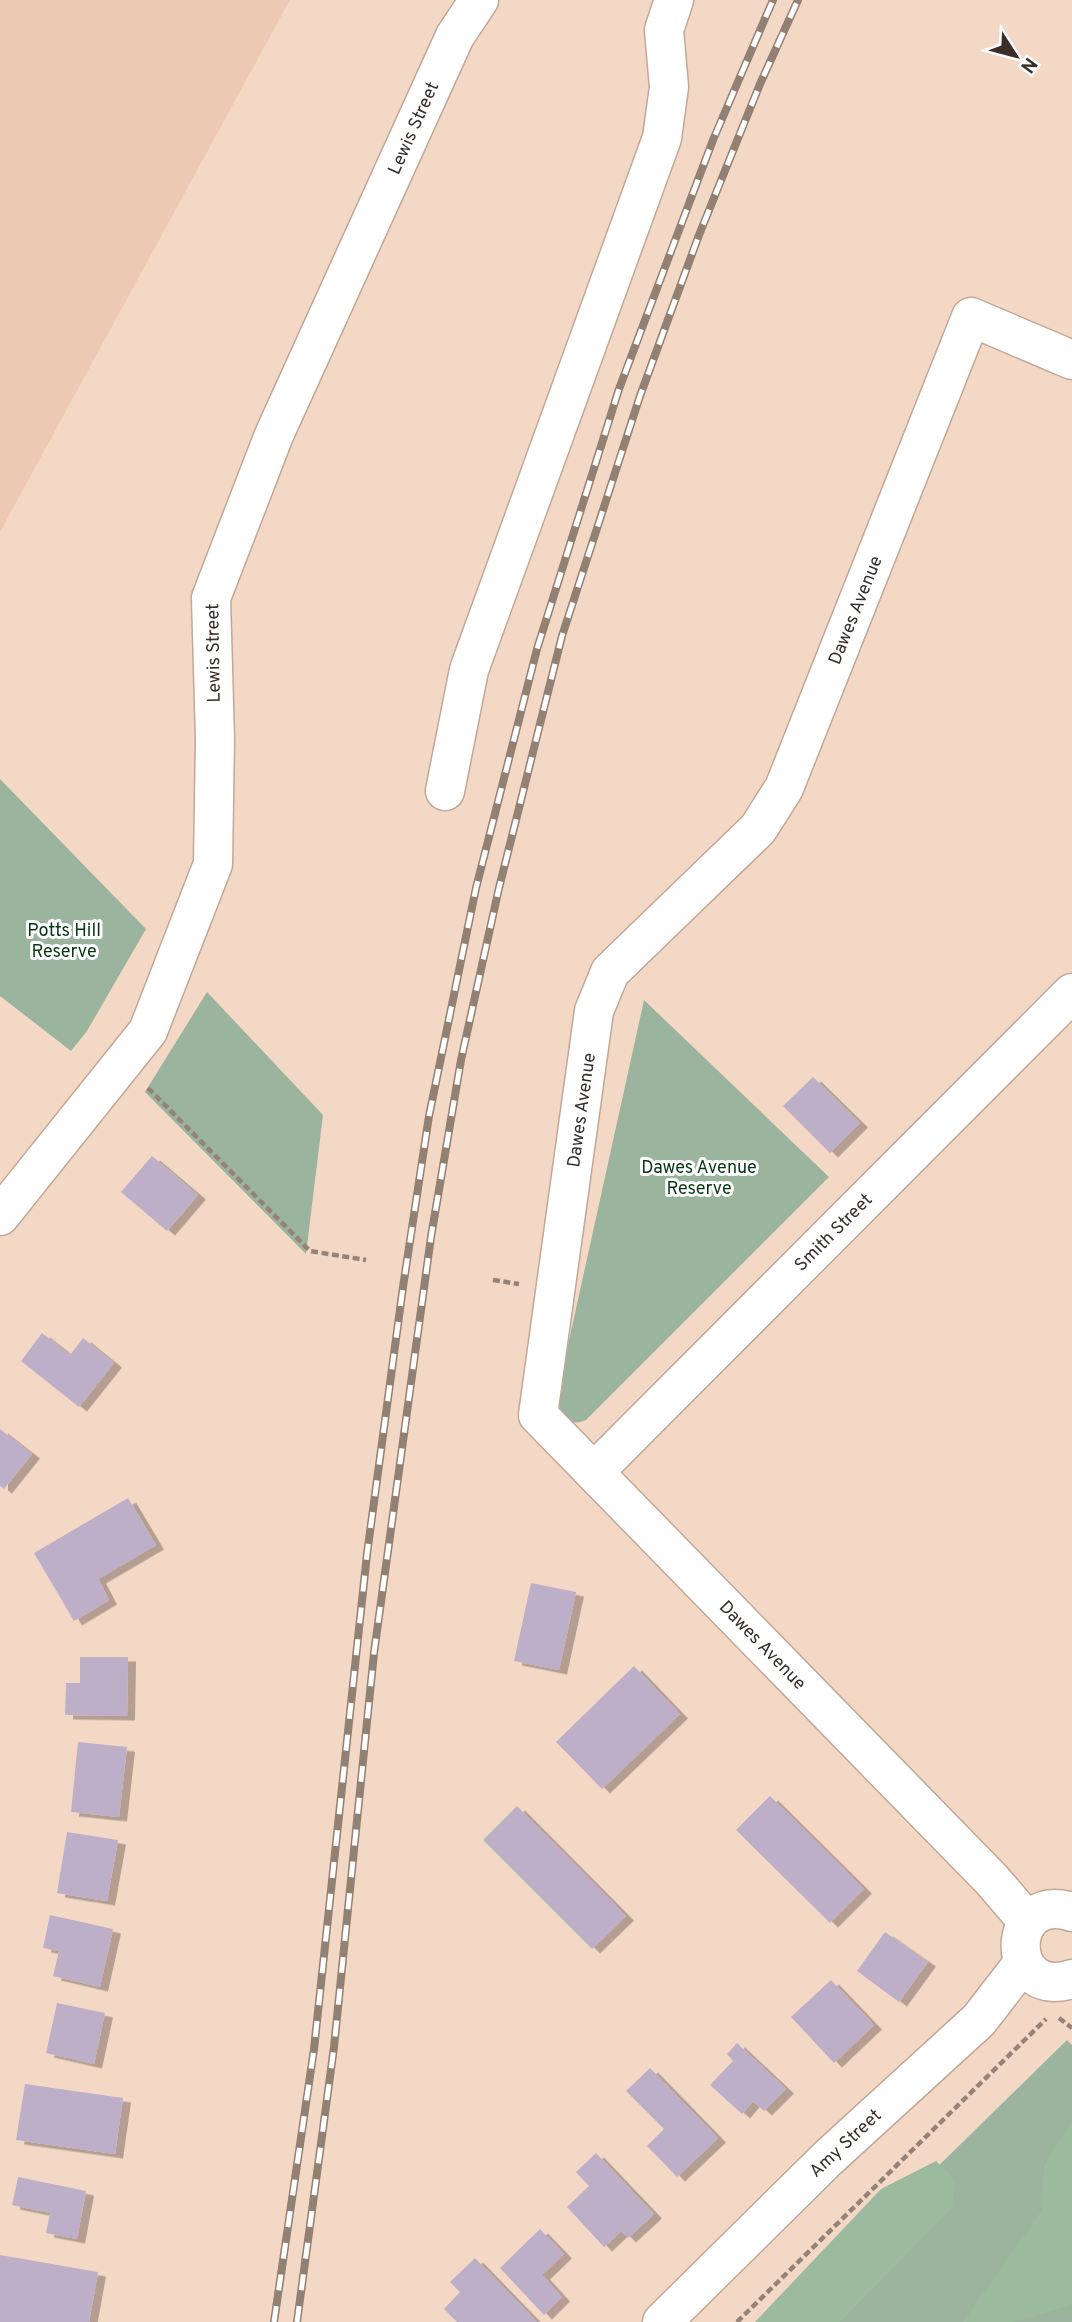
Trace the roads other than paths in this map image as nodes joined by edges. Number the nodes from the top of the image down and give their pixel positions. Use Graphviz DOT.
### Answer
graph roads {
  1 [pos="479,0"];
  2 [pos="674,0"];
  3 [pos="1072,360"];
  4 [pos="445,791"];
  5 [pos="1072,993"];
  6 [pos="0,1216"];
  7 [pos="594,1472"];
  8 [pos="1072,1912"];
  9 [pos="1028,1922"];
  10 [pos="1023,1963"];
  11 [pos="1072,1979"];
  12 [pos="662,2322"];
  1 -- 6 [label="street, Lewis Street"];
  2 -- 4 [label="street"];
  3 -- 7 [label="street, Dawes Avenue"];
  5 -- 7 [label="street, Smith Street"];
  7 -- 9 [label="street, Dawes Avenue"];
  8 -- 9 [label="street"];
  9 -- 10 [label="street"];
  10 -- 11 [label="street"];
  10 -- 12 [label="street, Amy Street"];
}
